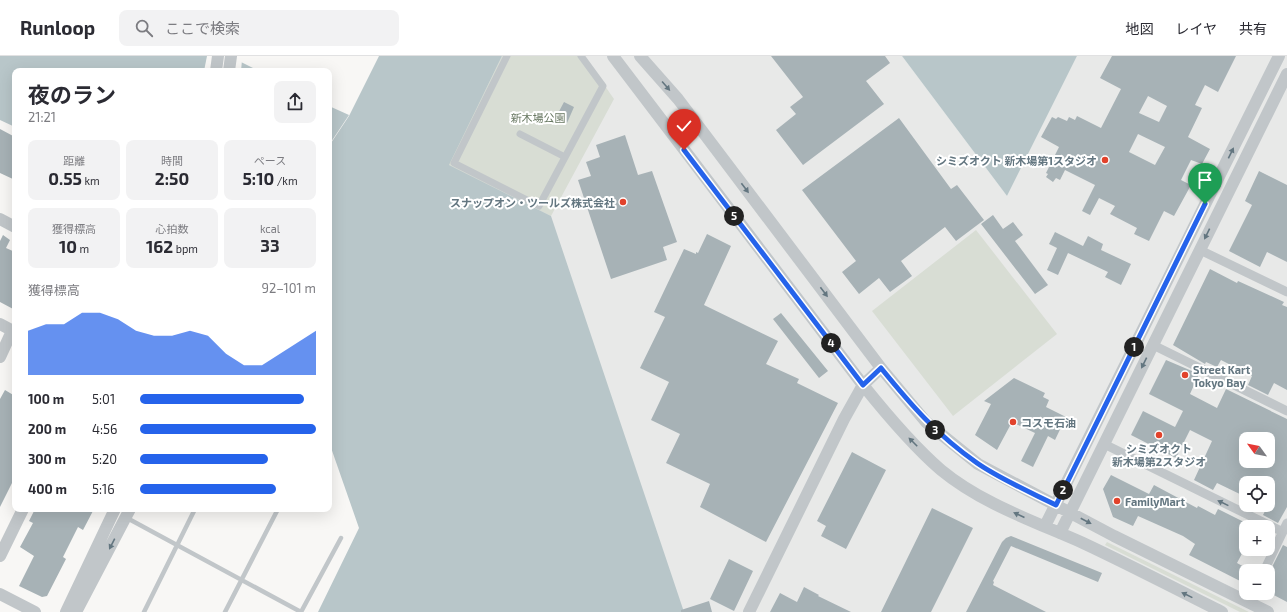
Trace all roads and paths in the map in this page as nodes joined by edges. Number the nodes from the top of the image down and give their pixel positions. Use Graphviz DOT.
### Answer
graph roads {
  1 [pos="218,56"];
  2 [pos="231,56"];
  3 [pos="507,56"];
  4 [pos="581,56"];
  5 [pos="613,56"];
  6 [pos="640,56"];
  7 [pos="1279,56"];
  8 [pos="216,68"];
  9 [pos="229,68"];
  10 [pos="1287,74"];
  11 [pos="1255,105"];
  12 [pos="1268,112"];
  13 [pos="520,134"];
  14 [pos="565,157"];
  15 [pos="0,219"];
  16 [pos="12,225"];
  17 [pos="1200,250"];
  18 [pos="1287,292"];
  19 [pos="0,324"];
  20 [pos="12,330"];
  21 [pos="12,335"];
  22 [pos="1153,345"];
  23 [pos="0,356"];
  24 [pos="881,368"];
  25 [pos="863,385"];
  26 [pos="1287,411"];
  27 [pos="1104,444"];
  28 [pos="1056,505"];
  29 [pos="22,512"];
  30 [pos="114,512"];
  31 [pos="194,512"];
  32 [pos="276,512"];
  33 [pos="127,513"];
  34 [pos="1070,513"];
  35 [pos="1287,523"];
  36 [pos="1045,526"];
  37 [pos="1283,532"];
  38 [pos="1060,533"];
  39 [pos="340,538"];
  40 [pos="177,545"];
  41 [pos="0,556"];
  42 [pos="1267,564"];
  43 [pos="242,580"];
  44 [pos="1239,592"];
  45 [pos="0,594"];
  46 [pos="1253,600"];
  47 [pos="35,612"];
  48 [pos="66,612"];
  49 [pos="76,612"];
  50 [pos="144,612"];
  51 [pos="225,612"];
  52 [pos="301,612"];
  53 [pos="749,612"];
  54 [pos="1222,612"];
  55 [pos="1268,612"];
  1 -- 8 [label="street"];
  2 -- 9 [label="street"];
  3 -- 14 [label="street"];
  4 -- 14 [label="street"];
  5 -- 25 [label="street"];
  6 -- 24 [label="street, one-way"];
  7 -- 11 [label="street"];
  10 -- 12 [label="street"];
  11 -- 12 [label="street"];
  28 -- 11 [label="street, one-way"];
  12 -- 17 [label="street, one-way"];
  13 -- 14 [label="street"];
  15 -- 16 [label="street"];
  17 -- 18 [label="street"];
  17 -- 22 [label="street"];
  19 -- 20 [label="street"];
  21 -- 23 [label="street"];
  22 -- 26 [label="street"];
  22 -- 27 [label="street, one-way"];
  24 -- 25 [label="street"];
  24 -- 28 [label="street"];
  36 -- 25 [label="street, one-way"];
  25 -- 53 [label="street"];
  27 -- 34 [label="street"];
  37 -- 27 [label="street, one-way"];
  28 -- 34 [label="street"];
  28 -- 36 [label="street"];
  29 -- 41 [label="street"];
  30 -- 48 [label="street"];
  31 -- 40 [label="lane"];
  32 -- 43 [label="lane"];
  33 -- 40 [label="lane"];
  33 -- 49 [label="street, one-way"];
  34 -- 38 [label="street"];
  34 -- 44 [label="street, one-way"];
  35 -- 37 [label="street"];
  36 -- 38 [label="street"];
  37 -- 42 [label="street"];
  54 -- 38 [label="street, one-way"];
  39 -- 52 [label="lane"];
  40 -- 43 [label="lane"];
  40 -- 50 [label="lane"];
  43 -- 51 [label="lane"];
  43 -- 52 [label="lane"];
  45 -- 47 [label="street"];
  46 -- 55 [label="street"];
}
